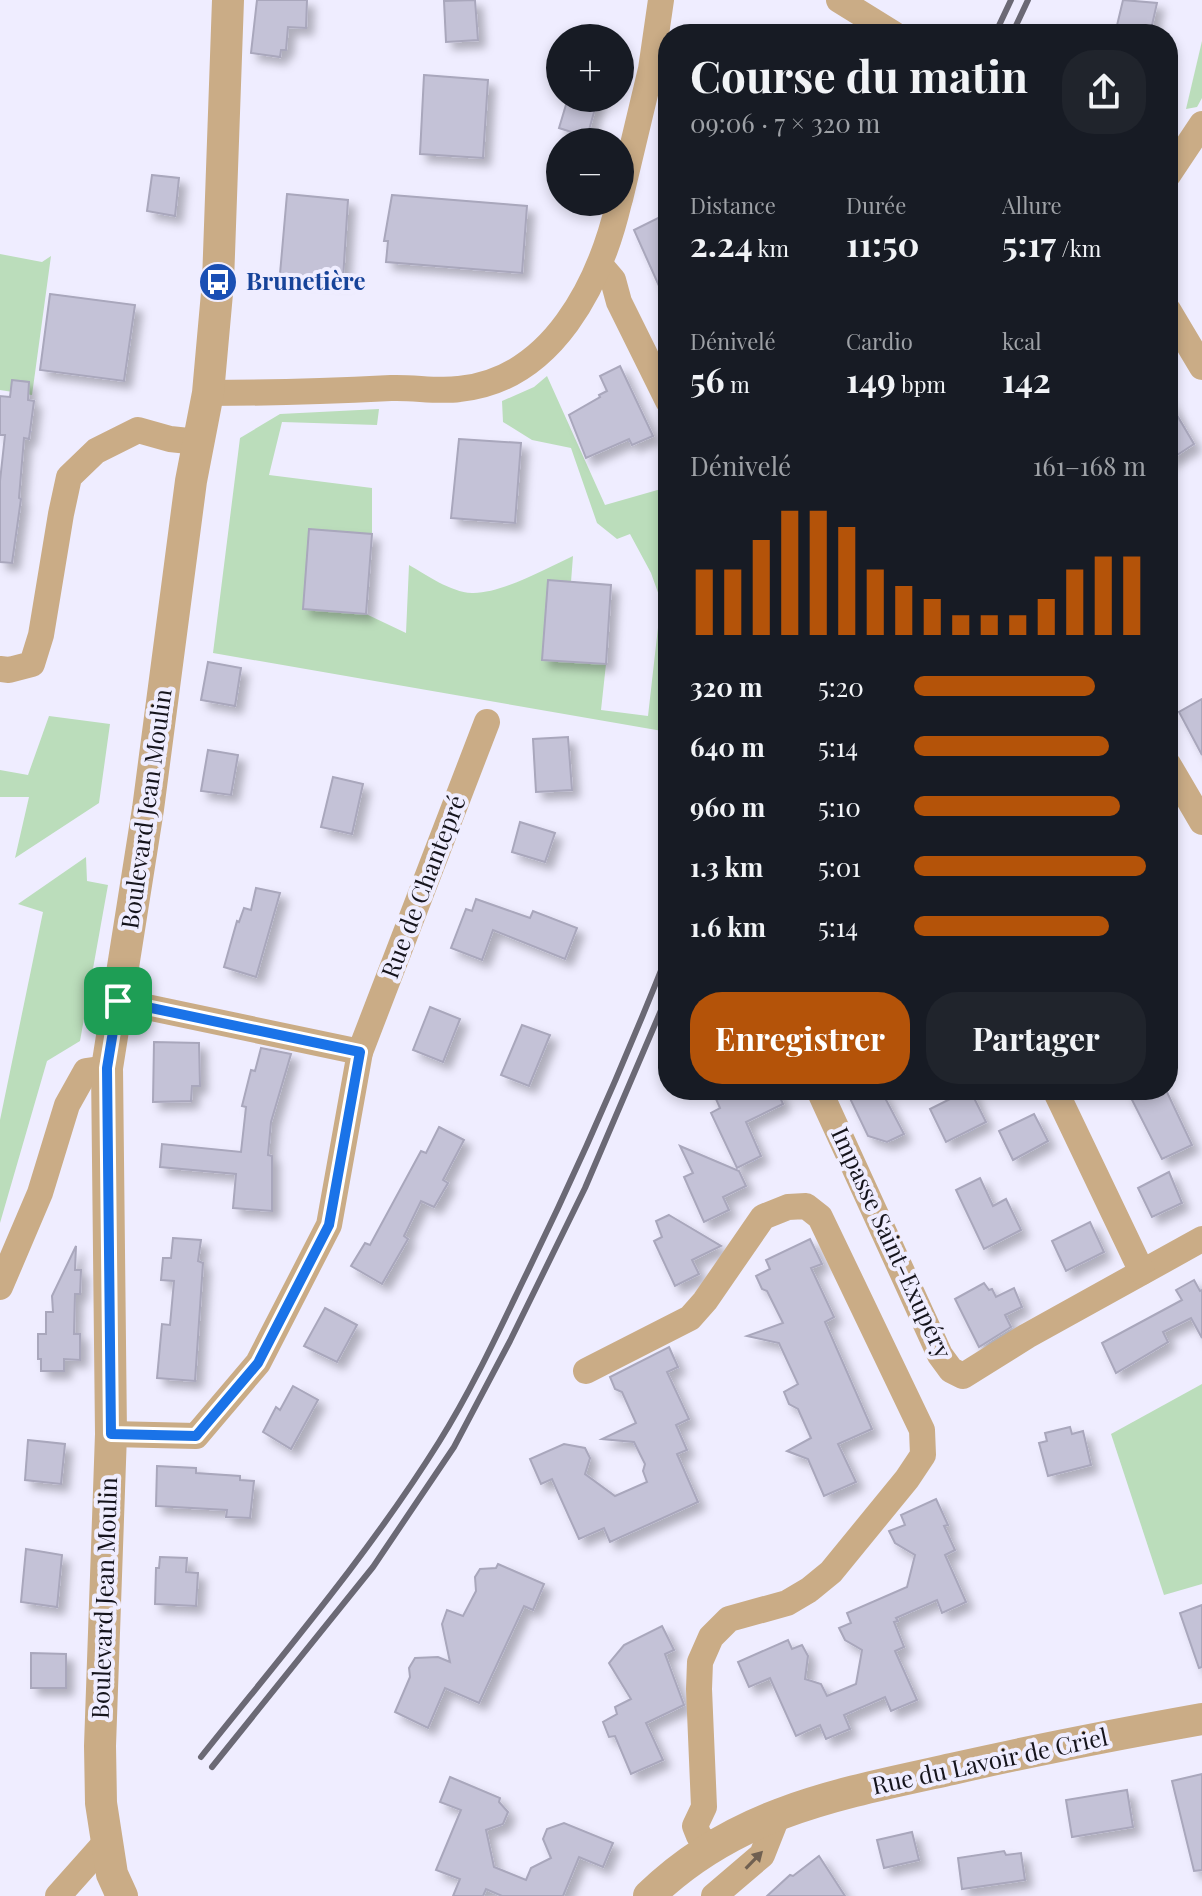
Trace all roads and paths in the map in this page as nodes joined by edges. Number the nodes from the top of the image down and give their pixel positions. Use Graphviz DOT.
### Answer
graph roads {
  1 [pos="228,0"];
  2 [pos="661,0"];
  3 [pos="839,0"];
  4 [pos="878,24"];
  5 [pos="1202,124"];
  6 [pos="634,141"];
  7 [pos="1178,160"];
  8 [pos="615,216"];
  9 [pos="601,266"];
  10 [pos="1178,327"];
  11 [pos="1202,367"];
  12 [pos="658,381"];
  13 [pos="208,393"];
  14 [pos="198,442"];
  15 [pos="0,669"];
  16 [pos="487,722"];
  17 [pos="1178,781"];
  18 [pos="1202,822"];
  19 [pos="118,1001"];
  20 [pos="360,1052"];
  21 [pos="107,1068"];
  22 [pos="824,1100"];
  23 [pos="1060,1100"];
  24 [pos="1201,1240"];
  25 [pos="1142,1272"];
  26 [pos="0,1287"];
  27 [pos="586,1371"];
  28 [pos="111,1434"];
  29 [pos="1202,1719"];
  30 [pos="779,1812"];
  31 [pos="107,1841"];
  32 [pos="710,1846"];
  33 [pos="58,1896"];
  34 [pos="122,1896"];
  35 [pos="649,1896"];
  36 [pos="714,1896"];
  1 -- 13 [label="street, Boulevard Jean Moulin"];
  2 -- 6 [label="street"];
  3 -- 4 [label="street"];
  5 -- 7 [label="street"];
  8 -- 9 [label="street"];
  9 -- 12 [label="street"];
  9 -- 13 [label="street"];
  10 -- 11 [label="street"];
  13 -- 14 [label="street, Boulevard Jean Moulin"];
  14 -- 15 [label="street"];
  14 -- 19 [label="street, Boulevard Jean Moulin"];
  16 -- 20 [label="street, Rue de Chantepré"];
  17 -- 18 [label="street"];
  19 -- 20 [label="street"];
  19 -- 21 [label="street, Boulevard Jean Moulin"];
  20 -- 28 [label="street, Rue de Chantepré"];
  21 -- 26 [label="street"];
  21 -- 28 [label="street, Boulevard Jean Moulin"];
  22 -- 25 [label="street, Impasse Saint-Exupéry"];
  23 -- 25 [label="street"];
  24 -- 25 [label="street, Impasse Saint-Exupéry"];
  27 -- 32 [label="street"];
  28 -- 31 [label="street, Boulevard Jean Moulin"];
  29 -- 30 [label="street, Rue du Lavoir de Criel"];
  30 -- 32 [label="street, Rue du Lavoir de Criel"];
  36 -- 30 [label="street, one-way"];
  31 -- 33 [label="street"];
  31 -- 34 [label="street, Boulevard Jean Moulin"];
  32 -- 35 [label="street, Rue du Lavoir de Criel"];
}
